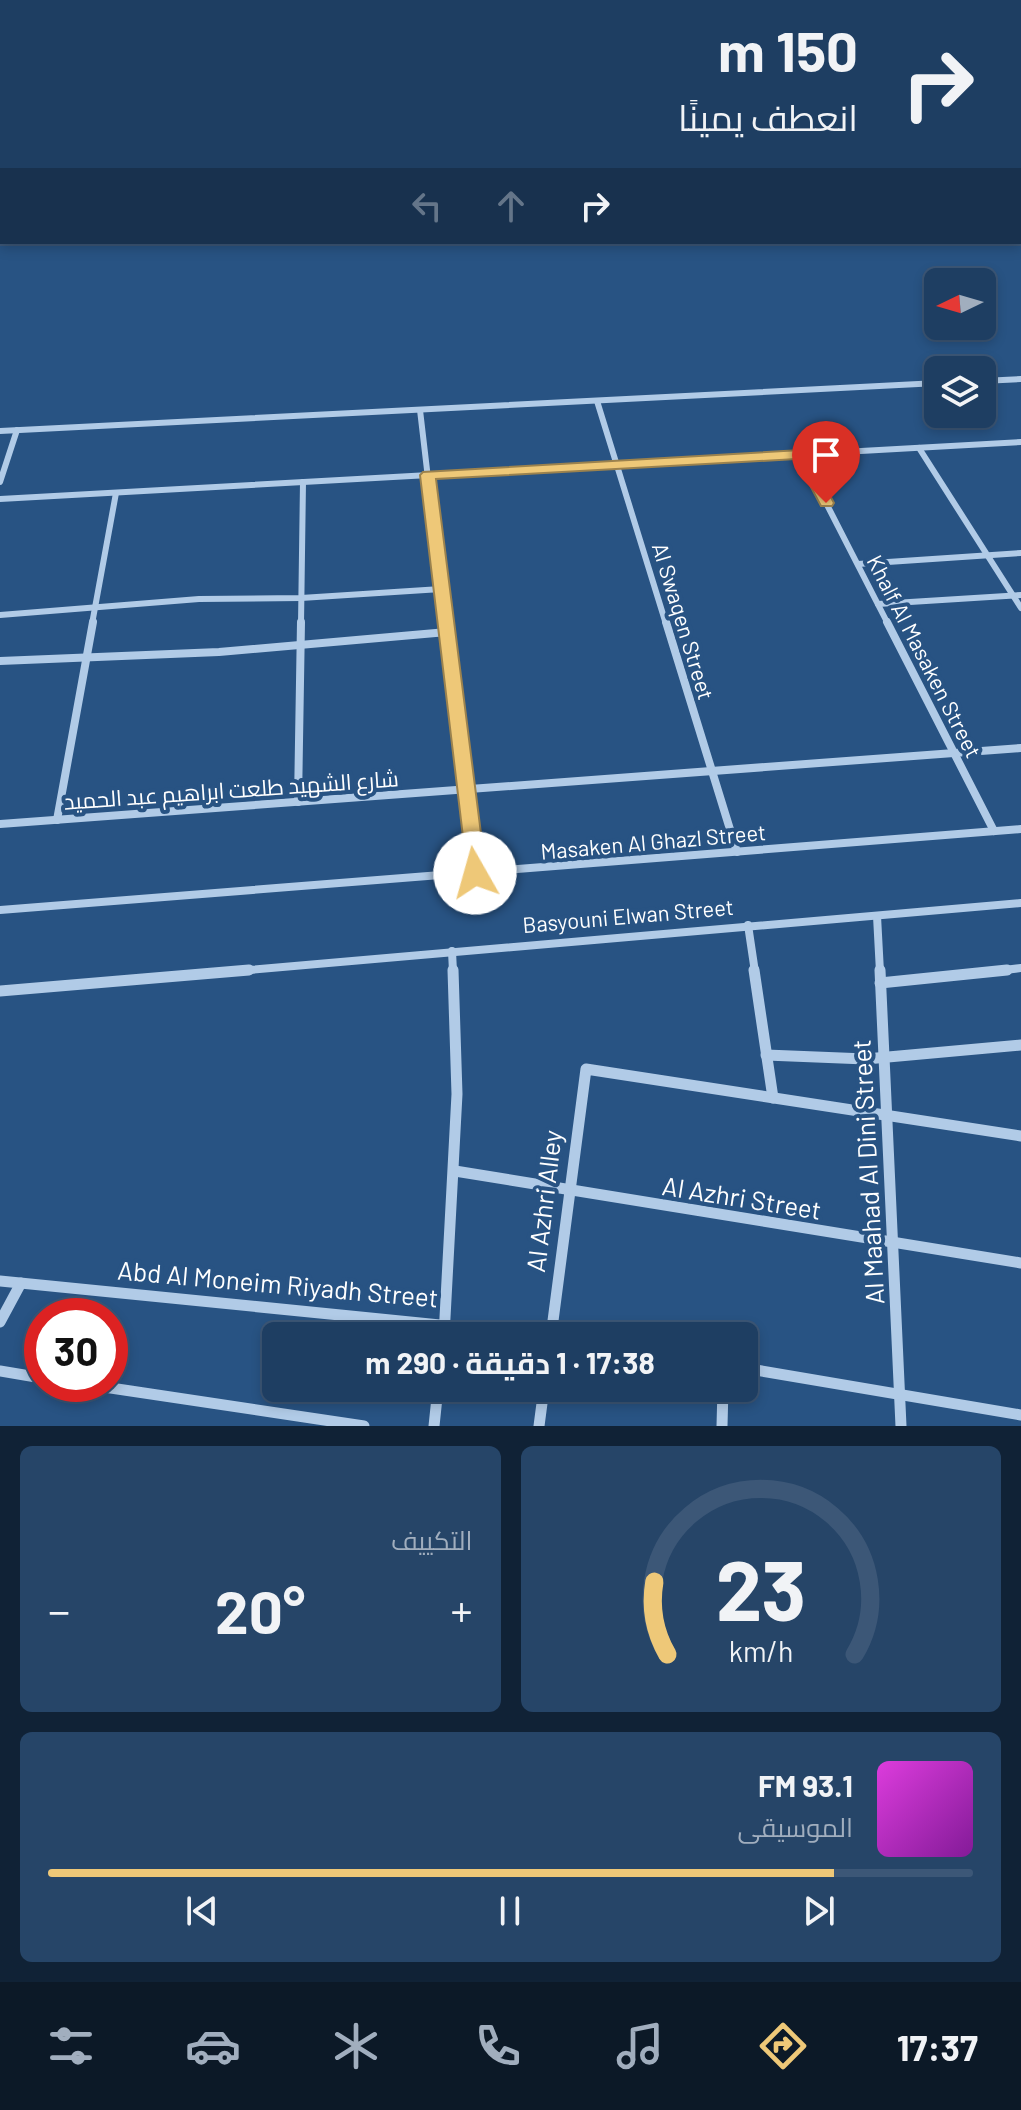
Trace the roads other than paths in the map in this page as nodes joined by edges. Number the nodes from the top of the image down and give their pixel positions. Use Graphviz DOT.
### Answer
graph roads {
  1 [pos="1021,379"];
  2 [pos="996,380"];
  3 [pos="924,384"];
  4 [pos="597,401"];
  5 [pos="420,410"];
  6 [pos="17,430"];
  7 [pos="0,431"];
  8 [pos="1021,442"];
  9 [pos="919,448"];
  10 [pos="801,454"];
  11 [pos="617,464"];
  12 [pos="428,475"];
  13 [pos="0,482"];
  14 [pos="303,482"];
  15 [pos="116,493"];
  16 [pos="0,499"];
  17 [pos="1021,553"];
  18 [pos="988,556"];
  19 [pos="858,564"];
  20 [pos="441,589"];
  21 [pos="1017,595"];
  22 [pos="301,598"];
  23 [pos="878,604"];
  24 [pos="95,608"];
  25 [pos="1021,608"];
  26 [pos="0,615"];
  27 [pos="447,632"];
  28 [pos="300,643"];
  29 [pos="86,655"];
  30 [pos="0,661"];
  31 [pos="1021,748"];
  32 [pos="954,753"];
  33 [pos="712,771"];
  34 [pos="465,789"];
  35 [pos="298,802"];
  36 [pos="57,820"];
  37 [pos="0,824"];
  38 [pos="1021,829"];
  39 [pos="994,831"];
  40 [pos="737,852"];
  41 [pos="475,873"];
  42 [pos="1021,903"];
  43 [pos="0,910"];
  44 [pos="877,916"];
  45 [pos="748,925"];
  46 [pos="452,951"];
  47 [pos="1021,968"];
  48 [pos="880,983"];
  49 [pos="0,991"];
  50 [pos="1021,1045"];
  51 [pos="766,1055"];
  52 [pos="884,1058"];
  53 [pos="773,1098"];
  54 [pos="886,1115"];
  55 [pos="1021,1136"];
  56 [pos="455,1171"];
  57 [pos="568,1190"];
  58 [pos="892,1244"];
  59 [pos="1021,1263"];
  60 [pos="0,1281"];
  61 [pos="21,1283"];
  62 [pos="0,1322"];
  63 [pos="373,1322"];
  64 [pos="446,1322"];
  65 [pos="553,1322"];
  66 [pos="758,1370"];
  67 [pos="0,1371"];
  68 [pos="24,1375"];
  69 [pos="128,1391"];
  70 [pos="900,1394"];
  71 [pos="437,1402"];
  72 [pos="542,1402"];
  73 [pos="723,1402"];
  74 [pos="1021,1415"];
  75 [pos="364,1426"];
  76 [pos="434,1426"];
  77 [pos="539,1426"];
  78 [pos="722,1426"];
  79 [pos="901,1426"];
  1 -- 2 [label="street"];
  3 -- 4 [label="street"];
  4 -- 5 [label="street"];
  4 -- 11 [label="street, Al Swaqen Street"];
  5 -- 6 [label="street"];
  5 -- 12 [label="street"];
  6 -- 7 [label="street"];
  6 -- 13 [label="street"];
  8 -- 9 [label="street"];
  9 -- 10 [label="street"];
  9 -- 18 [label="street"];
  10 -- 11 [label="street"];
  10 -- 19 [label="street, Khalf Al Masaken Street"];
  11 -- 12 [label="street"];
  11 -- 33 [label="street, Al Swaqen Street"];
  12 -- 14 [label="street"];
  12 -- 20 [label="street"];
  14 -- 15 [label="street"];
  14 -- 22 [label="street"];
  15 -- 16 [label="street"];
  15 -- 24 [label="street"];
  17 -- 18 [label="street"];
  18 -- 19 [label="street"];
  18 -- 21 [label="street"];
  19 -- 23 [label="street, Khalf Al Masaken Street"];
  20 -- 22 [label="street"];
  20 -- 27 [label="street"];
  21 -- 23 [label="street"];
  21 -- 25 [label="street"];
  22 -- 24 [label="street"];
  22 -- 28 [label="street"];
  23 -- 32 [label="street, Khalf Al Masaken Street"];
  24 -- 26 [label="street"];
  24 -- 29 [label="street"];
  27 -- 28 [label="street"];
  27 -- 34 [label="street"];
  28 -- 29 [label="street"];
  28 -- 35 [label="street"];
  29 -- 30 [label="street"];
  29 -- 36 [label="street"];
  31 -- 32 [label="street, شارع الشهيد طلعت ابراهيم عبد الحميد"];
  32 -- 33 [label="street, شارع الشهيد طلعت ابراهيم عبد الحميد"];
  32 -- 39 [label="street, Khalf Al Masaken Street"];
  33 -- 34 [label="street, شارع الشهيد طلعت ابراهيم عبد الحميد"];
  33 -- 40 [label="street, Al Swaqen Street"];
  34 -- 35 [label="street, شارع الشهيد طلعت ابراهيم عبد الحميد"];
  34 -- 41 [label="street"];
  35 -- 36 [label="street, شارع الشهيد طلعت ابراهيم عبد الحميد"];
  36 -- 37 [label="street, شارع الشهيد طلعت ابراهيم عبد الحميد"];
  38 -- 39 [label="street, Masaken Al Ghazl Street"];
  39 -- 40 [label="street, Masaken Al Ghazl Street"];
  40 -- 41 [label="street, Masaken Al Ghazl Street"];
  41 -- 43 [label="street, Masaken Al Ghazl Street"];
  42 -- 44 [label="street, Basyouni Elwan Street"];
  44 -- 45 [label="street, Basyouni Elwan Street"];
  44 -- 48 [label="street, Al Maahad Al Dini Street"];
  45 -- 46 [label="street, Basyouni Elwan Street"];
  45 -- 51 [label="street"];
  46 -- 49 [label="street, Basyouni Elwan Street"];
  46 -- 56 [label="street"];
  47 -- 48 [label="street"];
  48 -- 52 [label="street, Al Maahad Al Dini Street"];
  50 -- 52 [label="street"];
  51 -- 52 [label="street"];
  51 -- 53 [label="street"];
  52 -- 54 [label="street, Al Maahad Al Dini Street"];
  53 -- 54 [label="street"];
  53 -- 57 [label="street, Al Azhri Alley"];
  54 -- 55 [label="street"];
  54 -- 58 [label="street, Al Maahad Al Dini Street"];
  56 -- 57 [label="street, Al Azhri Street"];
  56 -- 64 [label="street"];
  57 -- 58 [label="street, Al Azhri Street"];
  57 -- 65 [label="street, Al Azhri Alley"];
  58 -- 59 [label="street, Al Azhri Street"];
  58 -- 70 [label="street, Al Maahad Al Dini Street"];
  60 -- 61 [label="street, Abd Al Moneim Riyadh Street"];
  61 -- 62 [label="street"];
  61 -- 63 [label="street, Abd Al Moneim Riyadh Street"];
  66 -- 70 [label="street"];
  67 -- 68 [label="street"];
  69 -- 75 [label="street"];
  70 -- 74 [label="street"];
  70 -- 79 [label="street, Al Maahad Al Dini Street"];
  71 -- 76 [label="street"];
  72 -- 77 [label="street"];
  73 -- 78 [label="street"];
}
